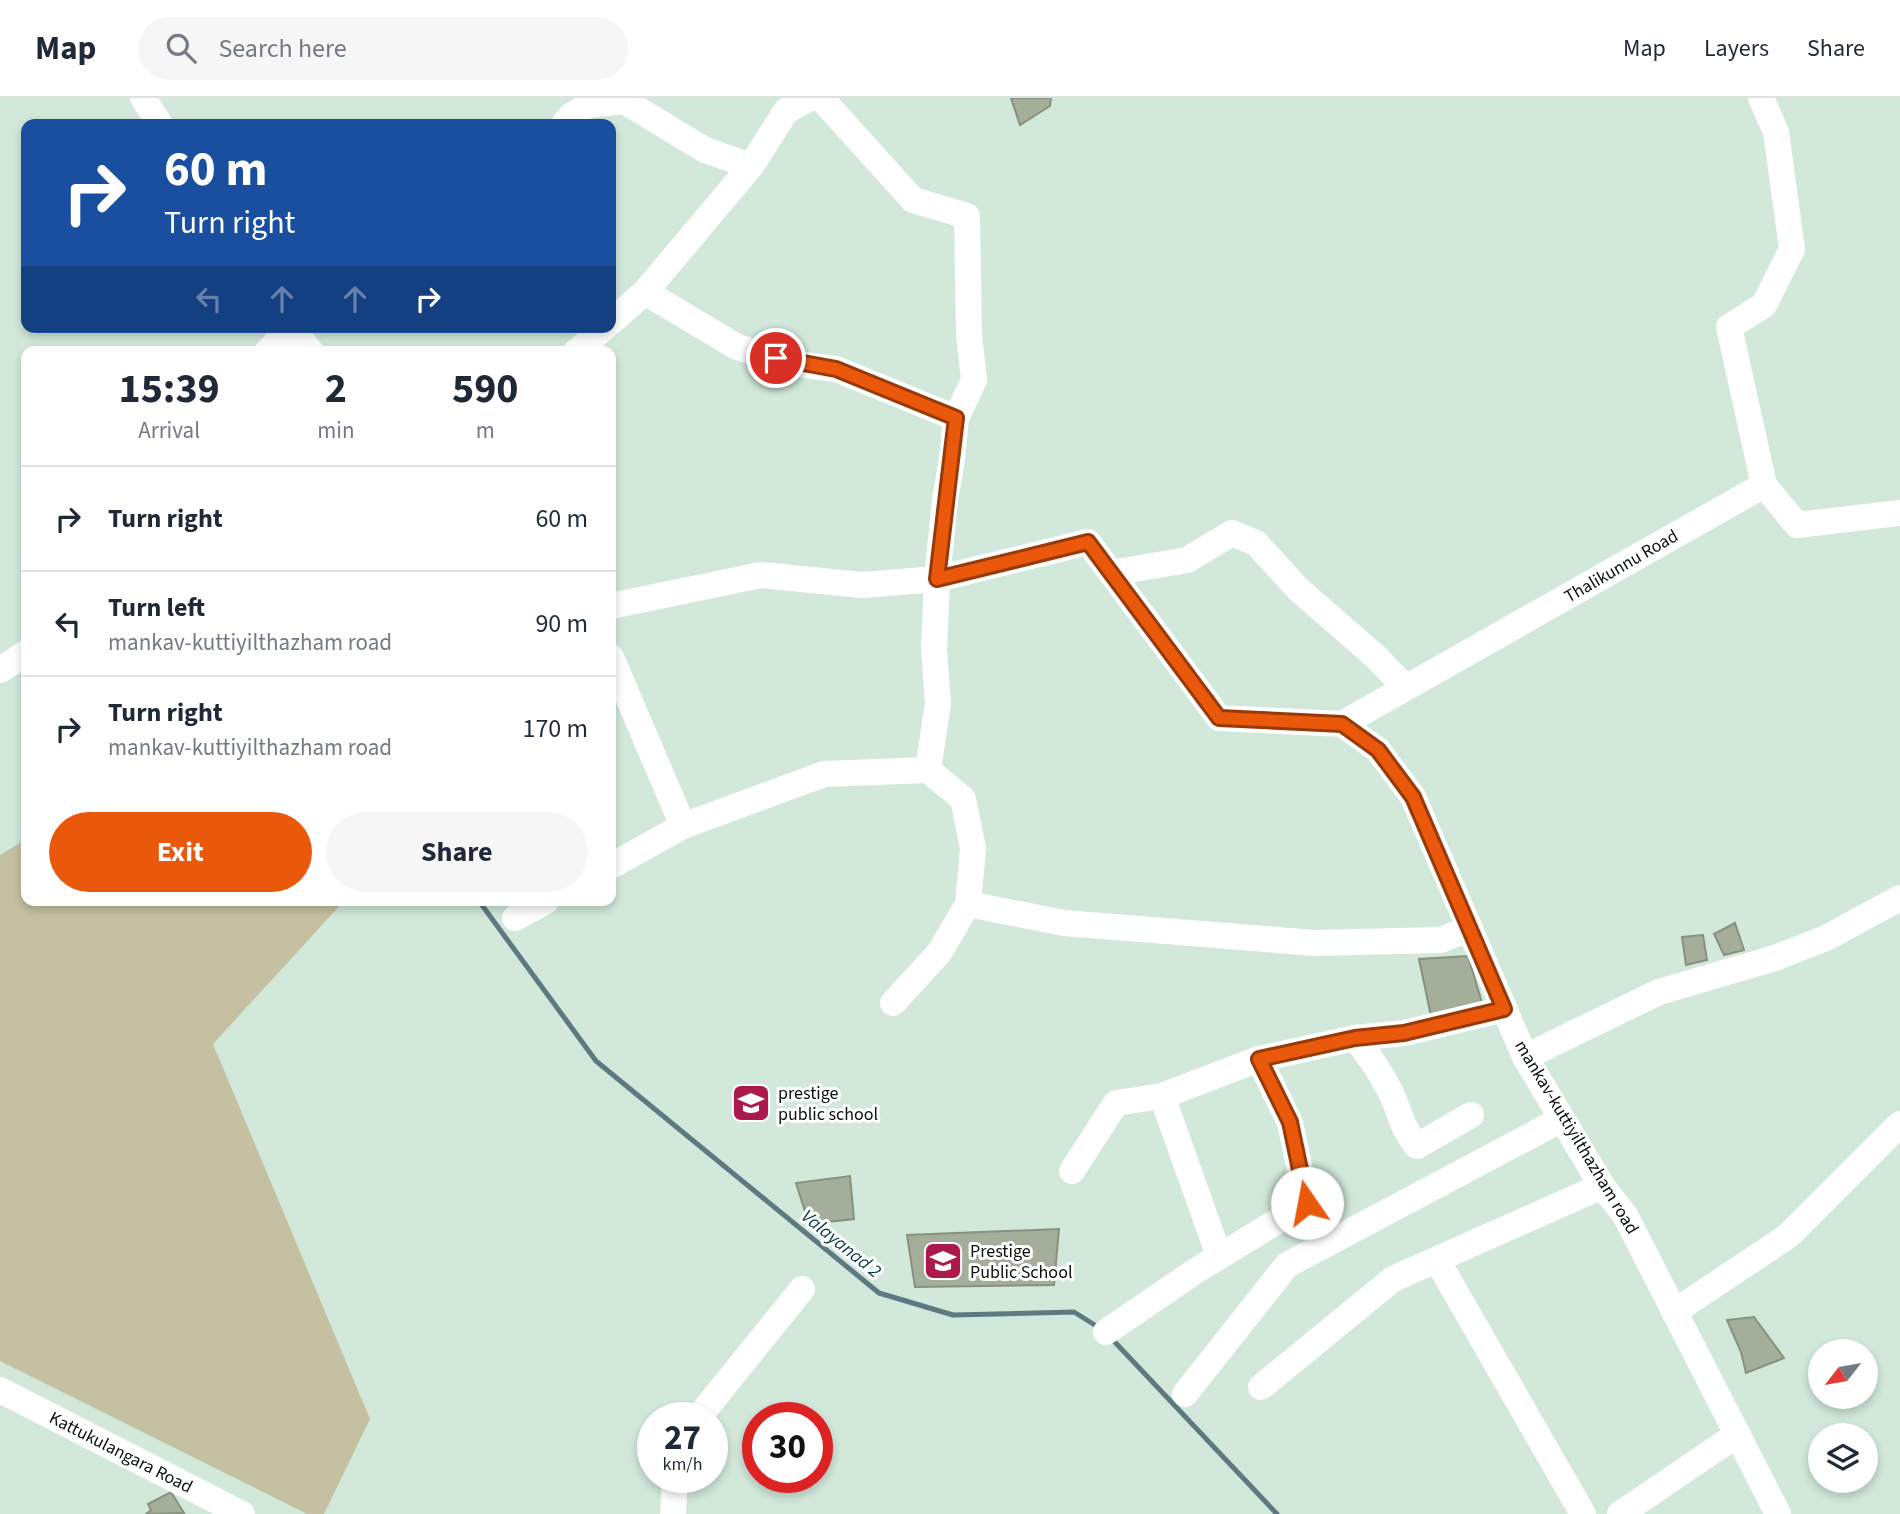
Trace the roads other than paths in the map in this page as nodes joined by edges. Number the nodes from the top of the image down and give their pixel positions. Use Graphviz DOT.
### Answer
graph roads {
  1 [pos="143,98"];
  2 [pos="810,98"];
  3 [pos="821,98"];
  4 [pos="1761,98"];
  5 [pos="571,113"];
  6 [pos="157,119"];
  7 [pos="751,166"];
  8 [pos="645,292"];
  9 [pos="616,318"];
  10 [pos="285,333"];
  11 [pos="598,333"];
  12 [pos="273,346"];
  13 [pos="583,346"];
  14 [pos="956,418"];
  15 [pos="1763,485"];
  16 [pos="1900,513"];
  17 [pos="1111,573"];
  18 [pos="937,579"];
  19 [pos="616,605"];
  20 [pos="21,656"];
  21 [pos="616,669"];
  22 [pos="0,670"];
  23 [pos="1406,688"];
  24 [pos="1342,724"];
  25 [pos="928,770"];
  26 [pos="683,826"];
  27 [pos="616,863"];
  28 [pos="1900,898"];
  29 [pos="968,904"];
  30 [pos="537,906"];
  31 [pos="515,918"];
  32 [pos="1469,928"];
  33 [pos="893,1003"];
  34 [pos="1504,1009"];
  35 [pos="1355,1038"];
  36 [pos="1525,1057"];
  37 [pos="1259,1059"];
  38 [pos="1162,1096"];
  39 [pos="1471,1115"];
  40 [pos="1562,1119"];
  41 [pos="1900,1124"];
  42 [pos="1072,1171"];
  43 [pos="1602,1186"];
  44 [pos="1219,1256"];
  45 [pos="1437,1260"];
  46 [pos="802,1289"];
  47 [pos="1674,1312"];
  48 [pos="1106,1332"];
  49 [pos="1261,1387"];
  50 [pos="0,1390"];
  51 [pos="1185,1394"];
  52 [pos="711,1402"];
  53 [pos="1738,1434"];
  54 [pos="674,1493"];
  55 [pos="242,1514"];
  56 [pos="673,1514"];
  57 [pos="1583,1514"];
  58 [pos="1620,1514"];
  59 [pos="1778,1514"];
  1 -- 6 [label="street"];
  2 -- 7 [label="street"];
  3 -- 14 [label="street"];
  4 -- 15 [label="street"];
  5 -- 7 [label="street"];
  7 -- 8 [label="street"];
  8 -- 9 [label="street"];
  8 -- 14 [label="street"];
  10 -- 12 [label="street"];
  11 -- 13 [label="street"];
  14 -- 18 [label="street"];
  15 -- 16 [label="street"];
  15 -- 23 [label="street, Thalikunnu Road"];
  17 -- 18 [label="street"];
  17 -- 23 [label="street"];
  17 -- 24 [label="street"];
  18 -- 19 [label="street"];
  18 -- 25 [label="street"];
  20 -- 22 [label="street"];
  21 -- 26 [label="street"];
  23 -- 24 [label="street, Thalikunnu Road"];
  24 -- 32 [label="street, mankav-kuttiyilthazham road"];
  25 -- 26 [label="street"];
  25 -- 29 [label="street"];
  26 -- 27 [label="street"];
  28 -- 36 [label="street"];
  29 -- 32 [label="street"];
  29 -- 33 [label="street"];
  30 -- 31 [label="street"];
  32 -- 34 [label="street, mankav-kuttiyilthazham road"];
  34 -- 35 [label="street"];
  34 -- 36 [label="street, mankav-kuttiyilthazham road"];
  35 -- 37 [label="street"];
  35 -- 39 [label="street"];
  36 -- 40 [label="street, mankav-kuttiyilthazham road"];
  37 -- 38 [label="street"];
  37 -- 44 [label="street"];
  38 -- 42 [label="street"];
  38 -- 44 [label="street"];
  40 -- 43 [label="street, mankav-kuttiyilthazham road"];
  40 -- 51 [label="street"];
  41 -- 47 [label="street"];
  43 -- 45 [label="street"];
  43 -- 47 [label="street, mankav-kuttiyilthazham road"];
  44 -- 48 [label="street"];
  45 -- 49 [label="street"];
  45 -- 57 [label="street"];
  46 -- 52 [label="street"];
  47 -- 53 [label="street, mankav-kuttiyilthazham road"];
  50 -- 55 [label="street, Kattukulangara Road"];
  53 -- 58 [label="street"];
  53 -- 59 [label="street, mankav-kuttiyilthazham road"];
  54 -- 56 [label="street"];
}
